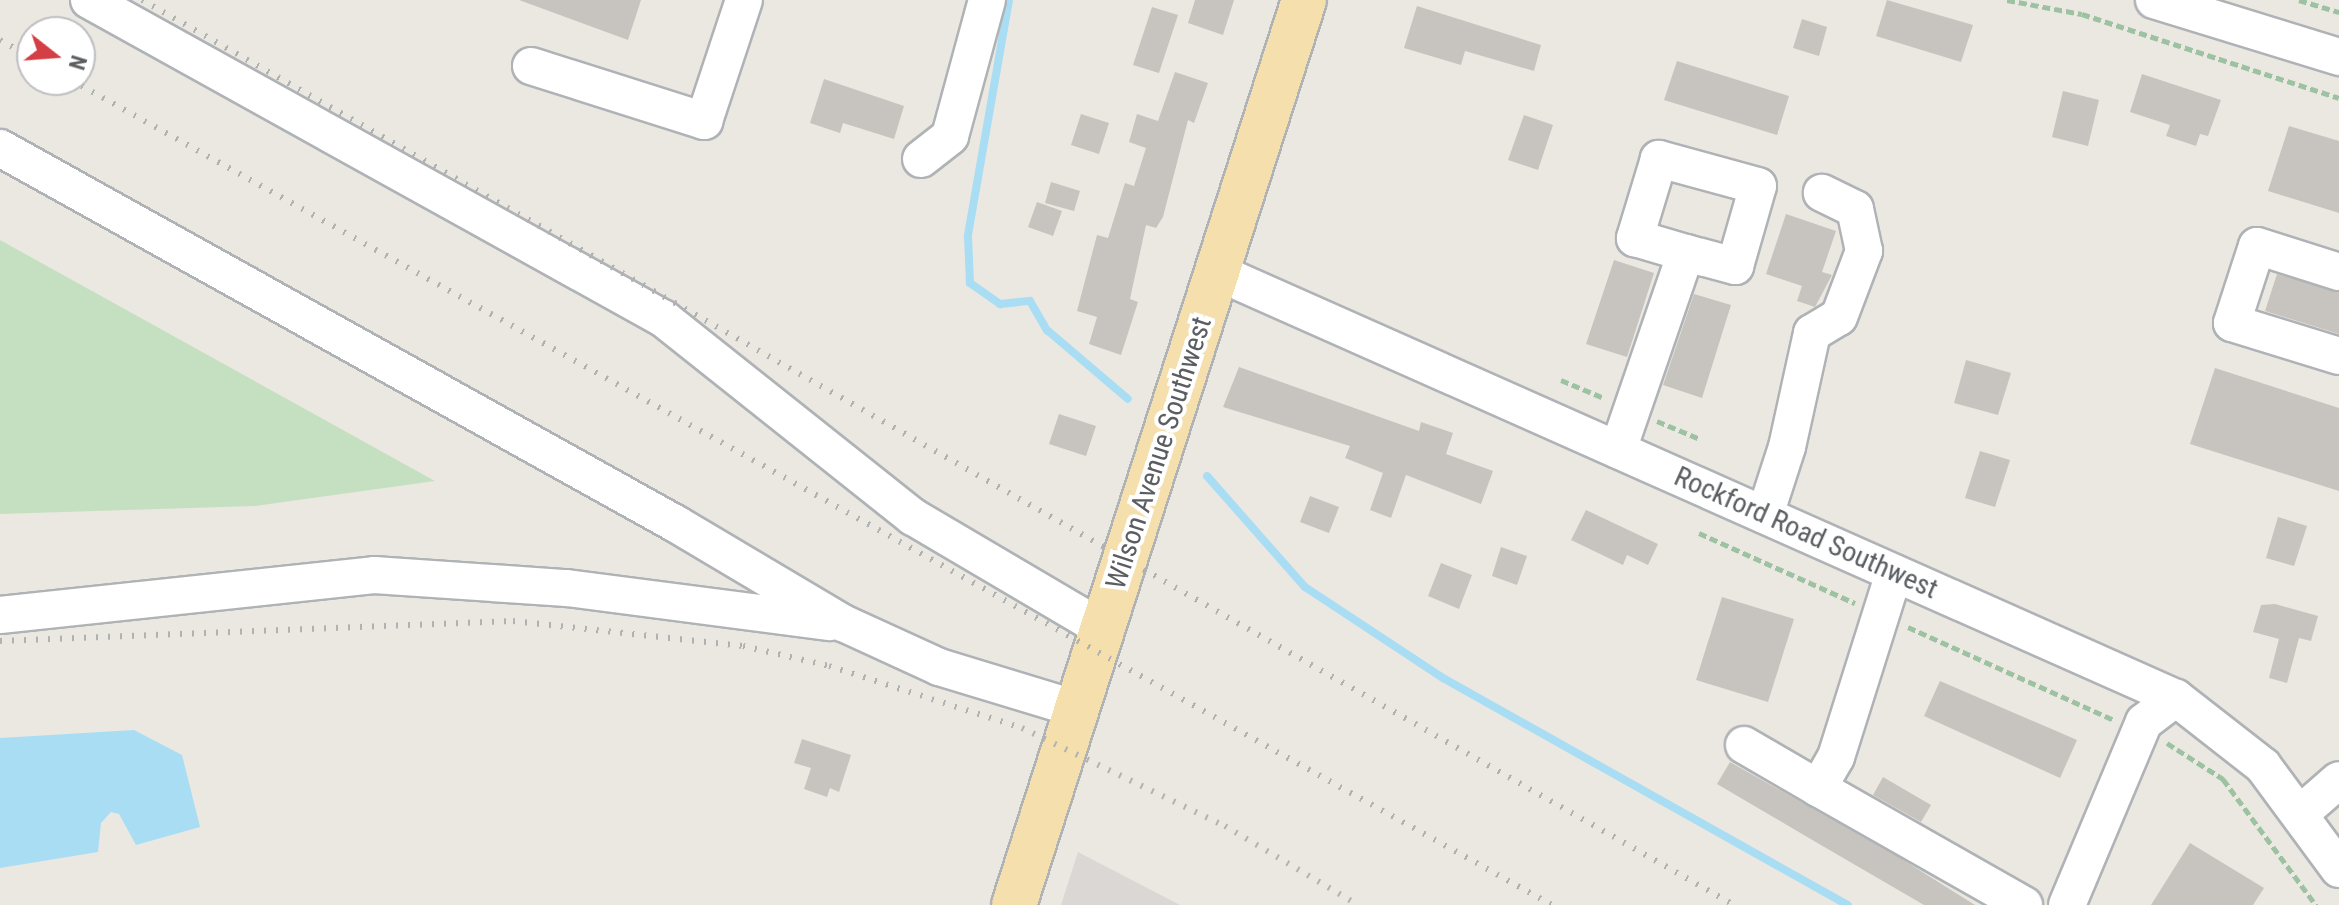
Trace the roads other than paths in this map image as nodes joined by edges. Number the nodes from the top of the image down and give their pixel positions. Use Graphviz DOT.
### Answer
graph roads {
  1 [pos="89,0"];
  2 [pos="744,0"];
  3 [pos="987,0"];
  4 [pos="1304,0"];
  5 [pos="2154,0"];
  6 [pos="2339,57"];
  7 [pos="531,66"];
  8 [pos="0,148"];
  9 [pos="921,159"];
  10 [pos="1822,193"];
  11 [pos="1686,253"];
  12 [pos="1217,272"];
  13 [pos="2339,272"];
  14 [pos="2339,356"];
  15 [pos="1618,450"];
  16 [pos="1765,515"];
  17 [pos="1894,573"];
  18 [pos="0,615"];
  19 [pos="843,623"];
  20 [pos="1103,629"];
  21 [pos="2176,698"];
  22 [pos="1077,709"];
  23 [pos="1744,745"];
  24 [pos="2339,780"];
  25 [pos="1818,788"];
  26 [pos="2301,813"];
  27 [pos="2339,869"];
  28 [pos="1014,905"];
  29 [pos="2024,905"];
  30 [pos="2067,905"];
  1 -- 20 [label="street"];
  2 -- 7 [label="street"];
  3 -- 9 [label="street"];
  4 -- 12 [label="main road, Wilson Avenue Southwest"];
  5 -- 6 [label="street"];
  8 -- 19 [label="street"];
  10 -- 16 [label="street"];
  11 -- 15 [label="street"];
  12 -- 15 [label="street, Rockford Road Southwest"];
  12 -- 20 [label="main road, Wilson Avenue Southwest"];
  13 -- 14 [label="street"];
  15 -- 16 [label="street, Rockford Road Southwest"];
  16 -- 17 [label="street, Rockford Road Southwest"];
  17 -- 21 [label="street, Rockford Road Southwest"];
  17 -- 25 [label="street"];
  18 -- 19 [label="street"];
  19 -- 22 [label="street"];
  20 -- 22 [label="main road, Wilson Avenue Southwest"];
  21 -- 26 [label="street, Rockford Road Southwest"];
  21 -- 30 [label="street"];
  22 -- 28 [label="main road, Wilson Avenue Southwest"];
  23 -- 25 [label="street"];
  24 -- 26 [label="street"];
  25 -- 29 [label="street"];
  26 -- 27 [label="street, Rockford Road Southwest"];
}
